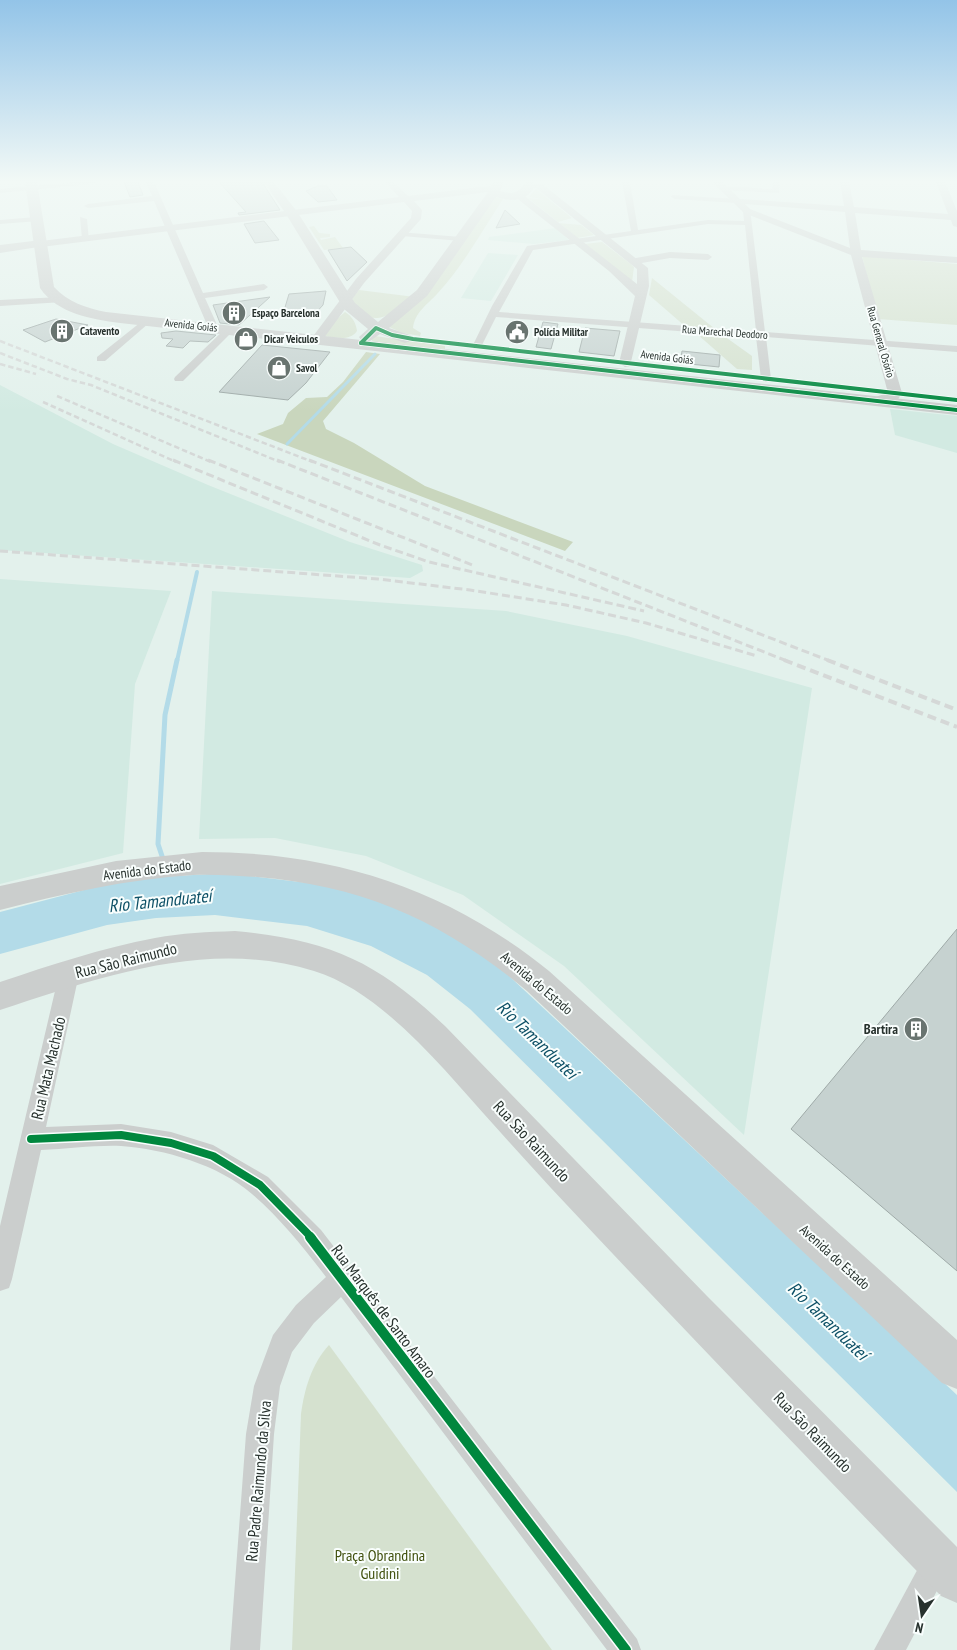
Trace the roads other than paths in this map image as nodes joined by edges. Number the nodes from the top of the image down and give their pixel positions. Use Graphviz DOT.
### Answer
graph roads {
  1 [pos="43,259"];
  2 [pos="183,259"];
  3 [pos="319,259"];
  4 [pos="378,259"];
  5 [pos="447,259"];
  6 [pos="524,259"];
  7 [pos="600,259"];
  8 [pos="633,259"];
  9 [pos="647,259"];
  10 [pos="752,259"];
  11 [pos="858,259"];
  12 [pos="943,259"];
  13 [pos="957,260"];
  14 [pos="636,261"];
  15 [pos="644,281"];
  16 [pos="630,284"];
  17 [pos="264,287"];
  18 [pos="200,296"];
  19 [pos="641,296"];
  20 [pos="60,300"];
  21 [pos="344,300"];
  22 [pos="0,303"];
  23 [pos="493,314"];
  24 [pos="146,321"];
  25 [pos="634,326"];
  26 [pos="213,327"];
  27 [pos="419,327"];
  28 [pos="376,328"];
  29 [pos="230,329"];
  30 [pos="761,335"];
  31 [pos="317,339"];
  32 [pos="881,343"];
  33 [pos="361,344"];
  34 [pos="470,346"];
  35 [pos="957,349"];
  36 [pos="421,350"];
  37 [pos="101,359"];
  38 [pos="625,363"];
  39 [pos="179,379"];
  40 [pos="766,379"];
  41 [pos="895,393"];
  42 [pos="957,400"];
  43 [pos="877,401"];
  44 [pos="957,410"];
  45 [pos="0,898"];
  46 [pos="69,974"];
  47 [pos="0,996"];
  48 [pos="32,1140"];
  49 [pos="8,1210"];
  50 [pos="0,1279"];
  51 [pos="342,1279"];
  52 [pos="957,1368"];
  53 [pos="947,1570"];
  54 [pos="245,1650"];
  55 [pos="626,1650"];
  56 [pos="889,1650"];
  1 -- 20 [label="main road, Avenida Goiás"];
  2 -- 18 [label="street"];
  3 -- 21 [label="main road, Avenida Goiás"];
  4 -- 21 [label="street"];
  5 -- 28 [label="main road"];
  6 -- 23 [label="street"];
  7 -- 16 [label="street"];
  8 -- 14 [label="street"];
  9 -- 14 [label="street"];
  10 -- 30 [label="street"];
  11 -- 32 [label="street, Rua General Osório"];
  12 -- 13 [label="street"];
  14 -- 15 [label="street"];
  15 -- 16 [label="street"];
  15 -- 19 [label="street"];
  16 -- 19 [label="street"];
  17 -- 18 [label="street"];
  18 -- 26 [label="street"];
  19 -- 25 [label="street"];
  20 -- 22 [label="street"];
  20 -- 24 [label="main road, Avenida Goiás"];
  21 -- 28 [label="main road, Avenida Goiás"];
  21 -- 31 [label="street"];
  23 -- 25 [label="street, Rua Marechal Deodoro"];
  23 -- 34 [label="street"];
  24 -- 26 [label="main road, Avenida Goiás"];
  24 -- 37 [label="street"];
  25 -- 30 [label="street, Rua Marechal Deodoro"];
  25 -- 38 [label="street"];
  26 -- 29 [label="main road, Avenida Goiás"];
  27 -- 34 [label="main road"];
  28 -- 33 [label="main road"];
  28 -- 34 [label="main road, Avenida Goiás"];
  29 -- 31 [label="main road, Avenida Goiás"];
  29 -- 39 [label="street"];
  30 -- 32 [label="street, Rua Marechal Deodoro"];
  30 -- 40 [label="street"];
  31 -- 33 [label="main road, Avenida Goiás"];
  32 -- 35 [label="street, Rua Marechal Deodoro"];
  32 -- 41 [label="street, Rua General Osório"];
  33 -- 36 [label="main road, Avenida Goiás"];
  34 -- 36 [label="main road"];
  34 -- 38 [label="main road, Avenida Goiás"];
  36 -- 43 [label="main road, Avenida Goiás"];
  38 -- 40 [label="main road, Avenida Goiás"];
  40 -- 41 [label="main road, Avenida Goiás"];
  41 -- 42 [label="main road, Avenida Goiás"];
  41 -- 43 [label="street, Rua General Osório"];
  43 -- 44 [label="main road, Avenida Goiás"];
  45 -- 52 [label="main road, Avenida do Estado"];
  46 -- 47 [label="main road, Rua São Raimundo"];
  46 -- 48 [label="street, Rua Mata Machado"];
  46 -- 53 [label="main road, Rua São Raimundo"];
  48 -- 49 [label="street, Rua Mata Machado"];
  48 -- 51 [label="street, Rua Marquês de Santo Amaro"];
  49 -- 50 [label="street, Rua Mata Machado"];
  51 -- 54 [label="street, Rua Padre Raimundo da Silva"];
  51 -- 55 [label="street, Rua Marquês de Santo Amaro"];
  53 -- 56 [label="street"];
}
